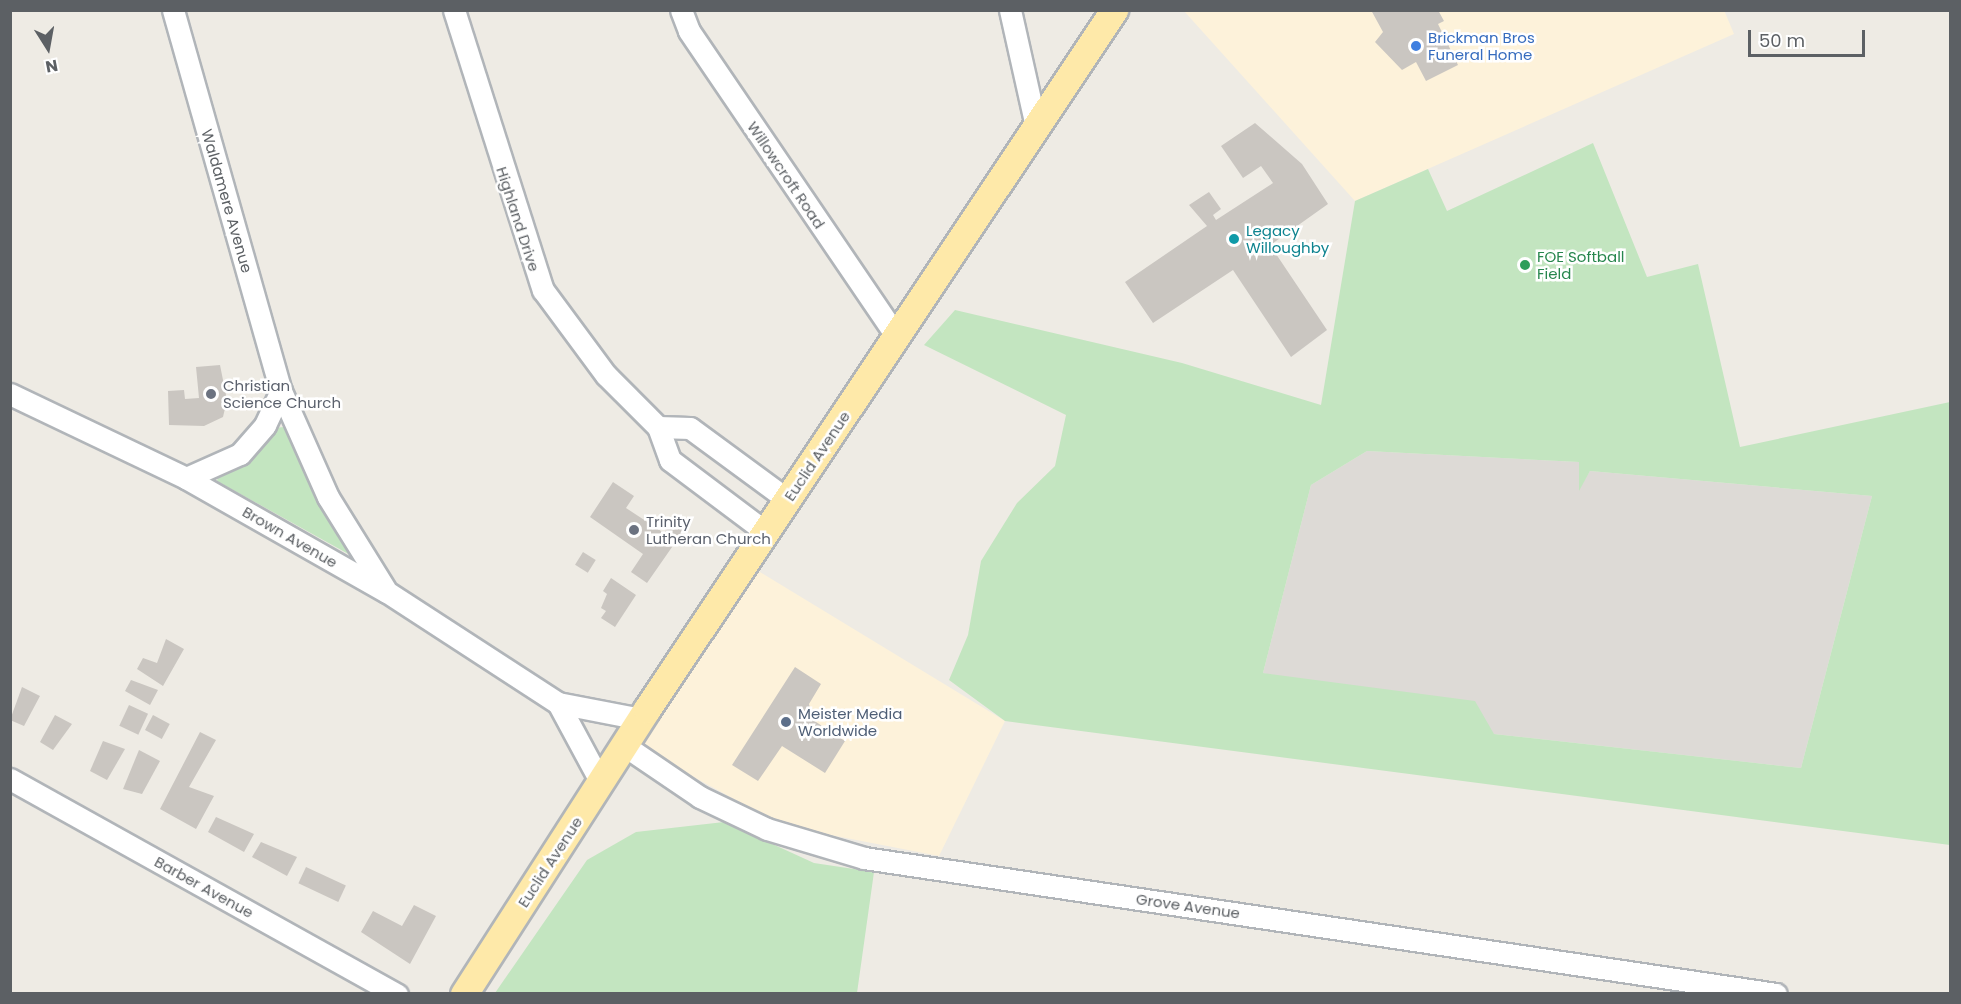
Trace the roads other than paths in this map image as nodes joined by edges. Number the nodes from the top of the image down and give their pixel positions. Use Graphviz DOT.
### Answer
graph roads {
  1 [pos="172,10"];
  2 [pos="454,10"];
  3 [pos="681,10"];
  4 [pos="1010,10"];
  5 [pos="1114,10"];
  6 [pos="1035,122"];
  7 [pos="897,337"];
  8 [pos="281,391"];
  9 [pos="10,394"];
  10 [pos="658,427"];
  11 [pos="186,478"];
  12 [pos="788,500"];
  13 [pos="766,532"];
  14 [pos="387,592"];
  15 [pos="558,703"];
  16 [pos="641,719"];
  17 [pos="625,746"];
  18 [pos="10,779"];
  19 [pos="601,783"];
  20 [pos="397,993"];
  21 [pos="464,993"];
  22 [pos="1776,993"];
  1 -- 8 [label="street, Waldamere Avenue"];
  2 -- 10 [label="street, Highland Drive"];
  3 -- 7 [label="street, Willowcroft Road"];
  4 -- 6 [label="street"];
  5 -- 6 [label="main road, Euclid Avenue"];
  6 -- 7 [label="main road, Euclid Avenue"];
  7 -- 12 [label="main road, Euclid Avenue"];
  8 -- 11 [label="street"];
  8 -- 14 [label="street, Waldamere Avenue"];
  9 -- 11 [label="street, Brown Avenue"];
  10 -- 12 [label="street"];
  10 -- 13 [label="street, Highland Drive"];
  11 -- 14 [label="street, Brown Avenue"];
  12 -- 13 [label="main road, Euclid Avenue"];
  13 -- 16 [label="main road, Euclid Avenue"];
  14 -- 15 [label="street, Brown Avenue"];
  15 -- 16 [label="street, Brown Avenue"];
  15 -- 19 [label="street, Brown Avenue"];
  16 -- 17 [label="main road, Euclid Avenue"];
  17 -- 19 [label="main road, Euclid Avenue"];
  17 -- 22 [label="street, Grove Avenue"];
  18 -- 20 [label="street, Barber Avenue"];
  19 -- 21 [label="main road, Euclid Avenue"];
}
